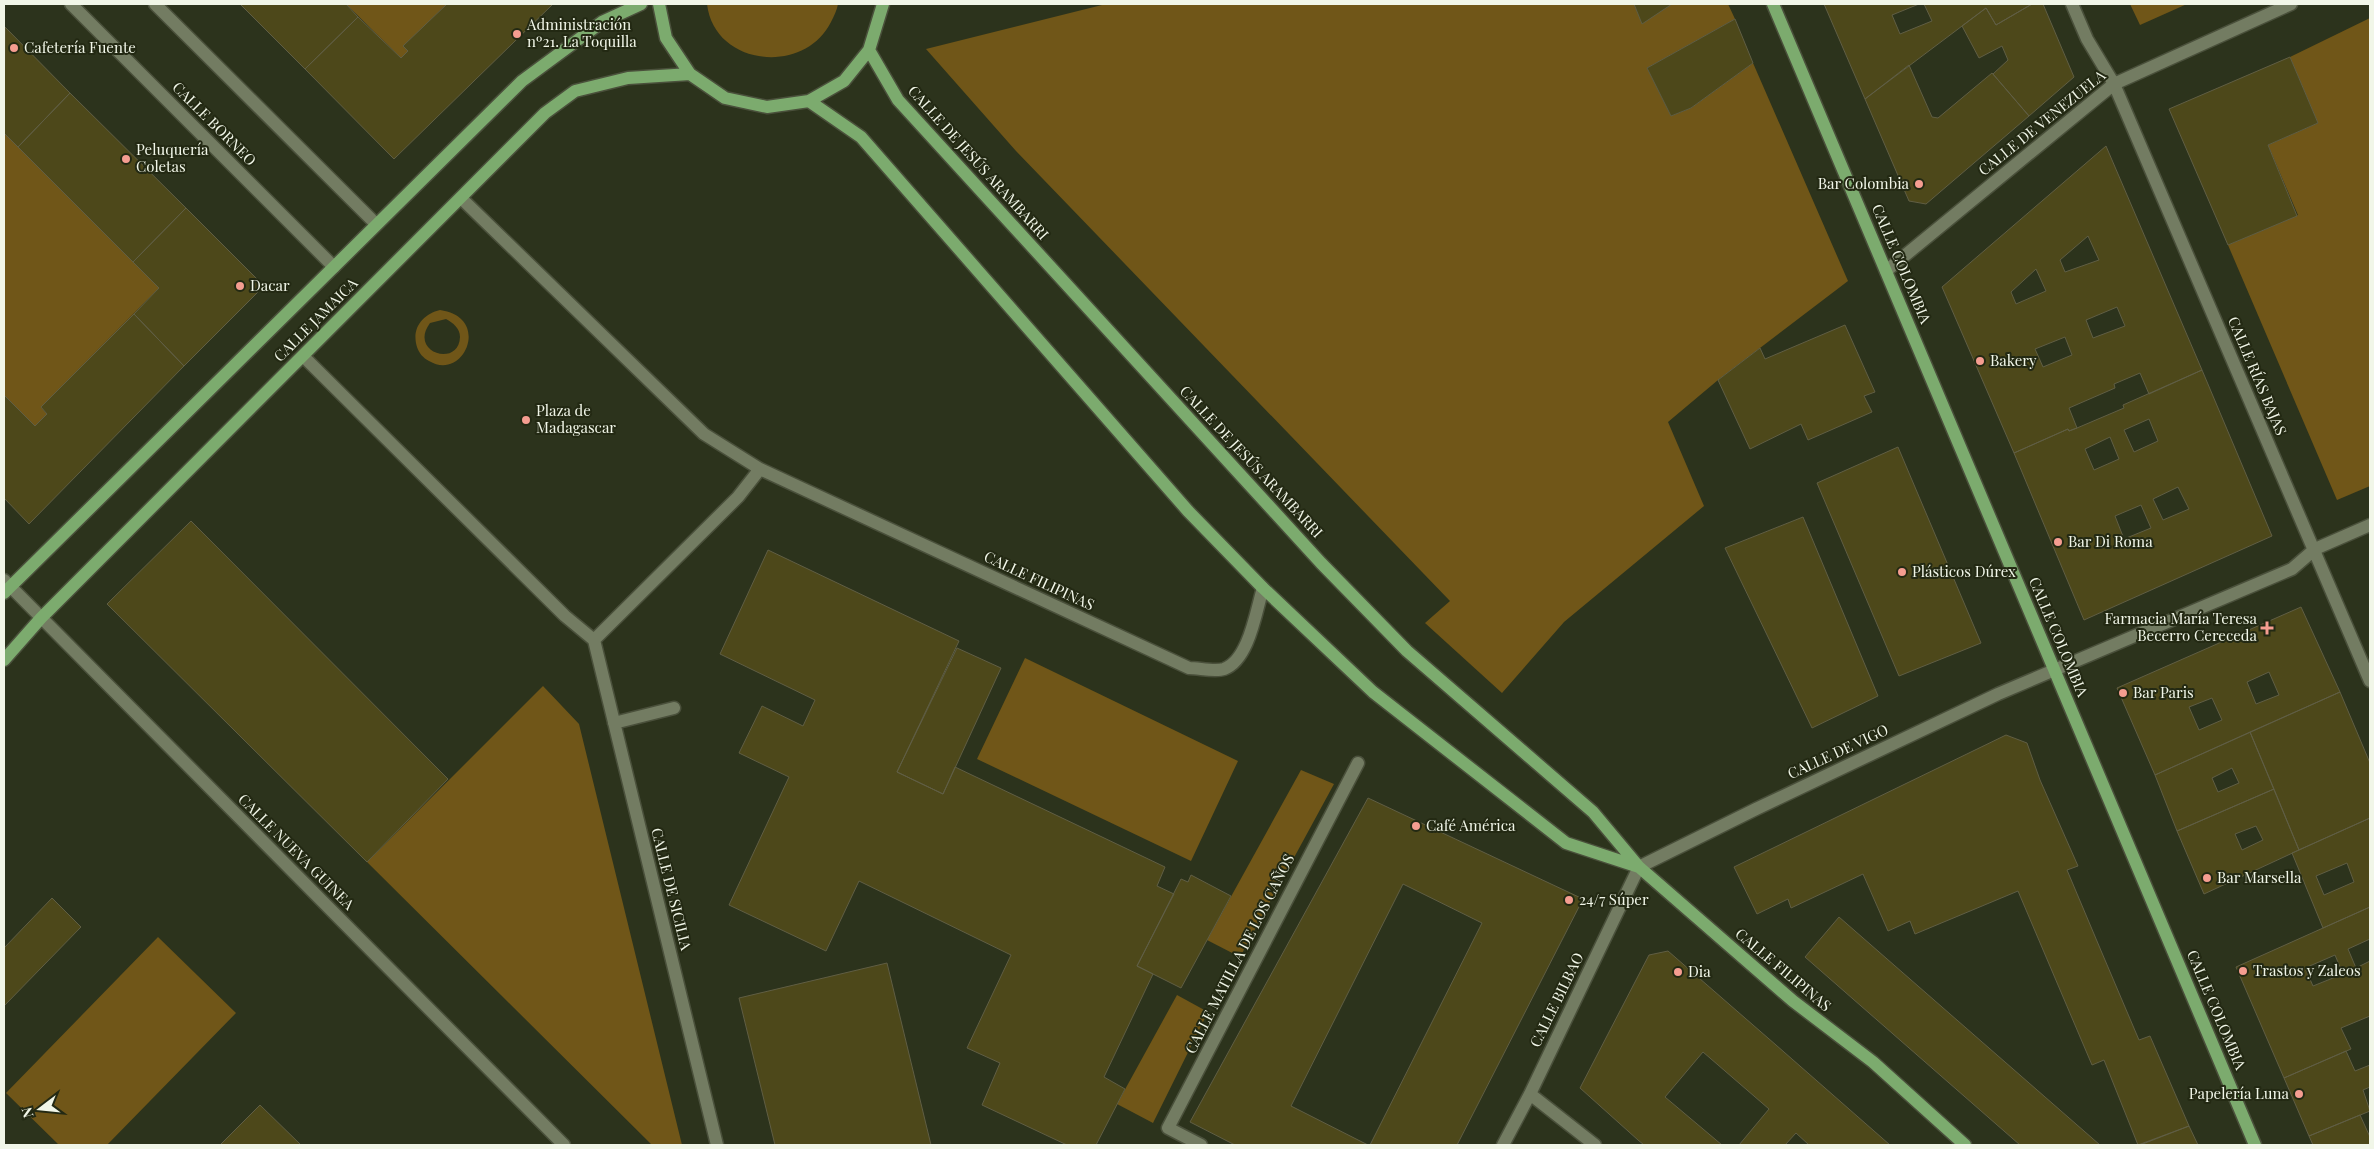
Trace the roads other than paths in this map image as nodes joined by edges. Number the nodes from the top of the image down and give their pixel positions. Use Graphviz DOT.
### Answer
graph roads {
  1 [pos="71,4"];
  2 [pos="155,4"];
  3 [pos="641,4"];
  4 [pos="659,4"];
  5 [pos="1773,4"];
  6 [pos="2072,4"];
  7 [pos="2291,4"];
  8 [pos="886,5"];
  9 [pos="869,50"];
  10 [pos="690,74"];
  11 [pos="2114,84"];
  12 [pos="809,101"];
  13 [pos="461,198"];
  14 [pos="376,224"];
  15 [pos="334,267"];
  16 [pos="1886,270"];
  17 [pos="303,356"];
  18 [pos="760,469"];
  19 [pos="2370,525"];
  20 [pos="2315,549"];
  21 [pos="6,587"];
  22 [pos="1263,588"];
  23 [pos="41,618"];
  24 [pos="594,640"];
  25 [pos="4,660"];
  26 [pos="2054,670"];
  27 [pos="2370,682"];
  28 [pos="674,708"];
  29 [pos="614,723"];
  30 [pos="1358,763"];
  31 [pos="1638,867"];
  32 [pos="1530,1094"];
  33 [pos="564,1145"];
  34 [pos="717,1145"];
  35 [pos="1200,1145"];
  36 [pos="1503,1145"];
  37 [pos="1595,1145"];
  38 [pos="1965,1145"];
  39 [pos="2255,1145"];
  1 -- 15 [label="street, CALLE BORNEO"];
  2 -- 14 [label="street"];
  3 -- 14 [label="main road, CALLE JAMAICA"];
  4 -- 10 [label="main road"];
  5 -- 16 [label="main road, CALLE COLOMBIA"];
  6 -- 11 [label="street, CALLE RÍAS BAJAS"];
  7 -- 11 [label="street, CALLE DE VENEZUELA"];
  8 -- 9 [label="main road"];
  9 -- 12 [label="main road"];
  9 -- 31 [label="main road, CALLE DE JESÚS ARAMBARRI"];
  10 -- 12 [label="main road"];
  10 -- 13 [label="main road, CALLE JAMAICA"];
  11 -- 16 [label="street, CALLE DE VENEZUELA"];
  11 -- 20 [label="street, CALLE RÍAS BAJAS"];
  12 -- 22 [label="main road"];
  13 -- 17 [label="main road, CALLE JAMAICA"];
  13 -- 18 [label="street"];
  14 -- 15 [label="main road, CALLE JAMAICA"];
  15 -- 21 [label="main road, CALLE JAMAICA"];
  16 -- 26 [label="main road, CALLE COLOMBIA"];
  17 -- 23 [label="main road, CALLE JAMAICA"];
  17 -- 24 [label="street"];
  18 -- 22 [label="street, CALLE FILIPINAS"];
  18 -- 24 [label="street"];
  19 -- 20 [label="street, CALLE DE VIGO"];
  20 -- 26 [label="street, CALLE DE VIGO"];
  20 -- 27 [label="street, CALLE RÍAS BAJAS"];
  21 -- 23 [label="street, CALLE NUEVA GUINEA"];
  22 -- 31 [label="main road, CALLE FILIPINAS"];
  23 -- 25 [label="main road, CALLE JAMAICA"];
  23 -- 33 [label="street, CALLE NUEVA GUINEA"];
  24 -- 29 [label="street, CALLE DE SICILIA"];
  26 -- 31 [label="street, CALLE DE VIGO"];
  26 -- 39 [label="main road, CALLE COLOMBIA"];
  28 -- 29 [label="street"];
  29 -- 34 [label="street, CALLE DE SICILIA"];
  30 -- 35 [label="street, CALLE MATILLA DE LOS CAÑOS"];
  31 -- 32 [label="street, CALLE BILBAO"];
  31 -- 38 [label="main road, CALLE FILIPINAS"];
  32 -- 36 [label="street, CALLE BILBAO"];
  32 -- 37 [label="street"];
}
